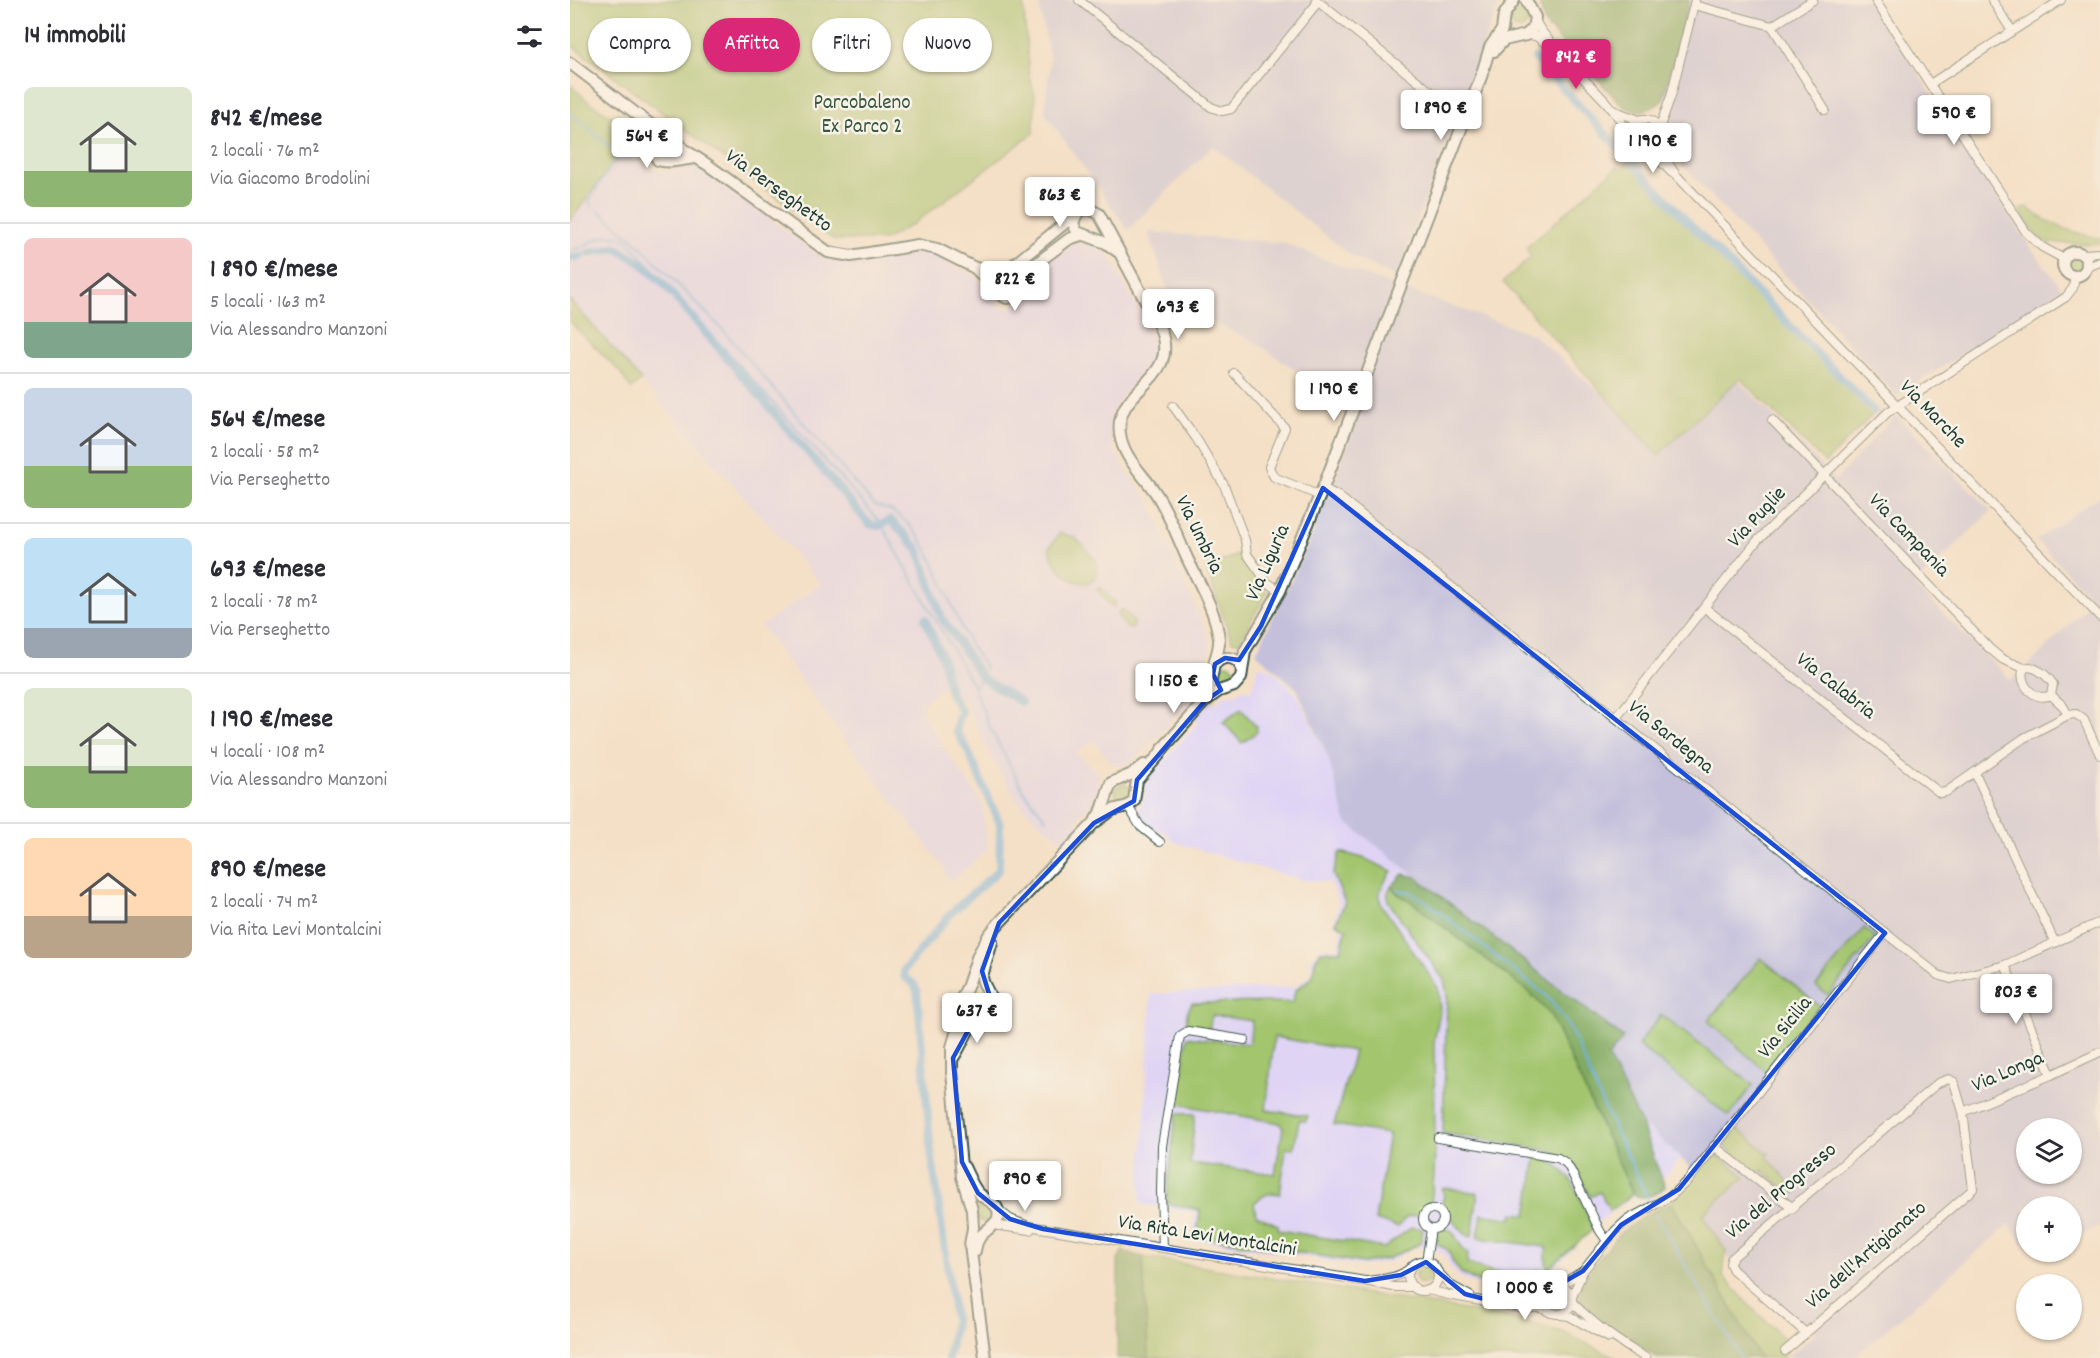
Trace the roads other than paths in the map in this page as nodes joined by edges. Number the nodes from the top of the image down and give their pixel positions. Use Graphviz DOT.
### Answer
graph roads {
  1 [pos="1079,0"];
  2 [pos="1813,0"];
  3 [pos="1875,0"];
  4 [pos="1992,0"];
  5 [pos="2061,0"];
  6 [pos="1317,1"];
  7 [pos="1695,3"];
  8 [pos="1512,4"];
  9 [pos="1531,9"];
  10 [pos="1504,22"];
  11 [pos="1772,26"];
  12 [pos="2012,31"];
  13 [pos="1522,35"];
  14 [pos="1557,52"];
  15 [pos="1486,60"];
  16 [pos="570,63"];
  17 [pos="1929,84"];
  18 [pos="1667,105"];
  19 [pos="1613,110"];
  20 [pos="1825,110"];
  21 [pos="644,119"];
  22 [pos="1465,119"];
  23 [pos="1641,120"];
  24 [pos="1659,129"];
  25 [pos="664,135"];
  26 [pos="1630,136"];
  27 [pos="1659,139"];
  28 [pos="654,143"];
  29 [pos="679,144"];
  30 [pos="1643,149"];
  31 [pos="696,158"];
  32 [pos="672,161"];
  33 [pos="1676,176"];
  34 [pos="1077,213"];
  35 [pos="1101,218"];
  36 [pos="1085,236"];
  37 [pos="1118,252"];
  38 [pos="2100,253"];
  39 [pos="2082,254"];
  40 [pos="2064,259"];
  41 [pos="2100,262"];
  42 [pos="2087,267"];
  43 [pos="975,268"];
  44 [pos="1004,272"];
  45 [pos="2075,276"];
  46 [pos="1023,283"];
  47 [pos="996,289"];
  48 [pos="1234,373"];
  49 [pos="1173,406"];
  50 [pos="1897,406"];
  51 [pos="1772,420"];
  52 [pos="1824,474"];
  53 [pos="1322,492"];
  54 [pos="1280,591"];
  55 [pos="1705,608"];
  56 [pos="2100,617"];
  57 [pos="1219,639"];
  58 [pos="1245,651"];
  59 [pos="1230,658"];
  60 [pos="2024,668"];
  61 [pos="1214,669"];
  62 [pos="1242,670"];
  63 [pos="1228,687"];
  64 [pos="2051,695"];
  65 [pos="1205,701"];
  66 [pos="2068,715"];
  67 [pos="1616,718"];
  68 [pos="1164,747"];
  69 [pos="2100,755"];
  70 [pos="1975,773"];
  71 [pos="1123,778"];
  72 [pos="1136,788"];
  73 [pos="1108,795"];
  74 [pos="1124,806"];
  75 [pos="1094,823"];
  76 [pos="1160,842"];
  77 [pos="2100,922"];
  78 [pos="999,923"];
  79 [pos="1885,933"];
  80 [pos="2055,943"];
  81 [pos="2005,965"];
  82 [pos="986,989"];
  83 [pos="965,990"];
  84 [pos="964,1007"];
  85 [pos="980,1012"];
  86 [pos="1245,1040"];
  87 [pos="2100,1052"];
  88 [pos="953,1058"];
  89 [pos="2051,1075"];
  90 [pos="1963,1112"];
  91 [pos="1438,1138"];
  92 [pos="1714,1146"];
  93 [pos="962,1162"];
  94 [pos="989,1200"];
  95 [pos="1793,1208"];
  96 [pos="999,1210"];
  97 [pos="972,1215"];
  98 [pos="990,1226"];
  99 [pos="1043,1229"];
  100 [pos="1431,1229"];
  101 [pos="1607,1241"];
  102 [pos="1163,1248"];
  103 [pos="1426,1262"];
  104 [pos="974,1264"];
  105 [pos="1412,1266"];
  106 [pos="1436,1270"];
  107 [pos="1583,1271"];
  108 [pos="1365,1281"];
  109 [pos="1559,1286"];
  110 [pos="1414,1287"];
  111 [pos="1428,1290"];
  112 [pos="1546,1292"];
  113 [pos="1477,1300"];
  114 [pos="1572,1300"];
  115 [pos="1508,1305"];
  116 [pos="1551,1313"];
  117 [pos="1560,1315"];
  118 [pos="1806,1332"];
  119 [pos="1616,1341"];
  120 [pos="1785,1351"];
  121 [pos="985,1358"];
  122 [pos="1646,1358"];
  1 -- 6 [label="street"];
  2 -- 11 [label="street"];
  3 -- 17 [label="street"];
  4 -- 12 [label="street"];
  5 -- 12 [label="street"];
  6 -- 22 [label="street"];
  7 -- 11 [label="street"];
  7 -- 18 [label="street"];
  8 -- 9 [label="street"];
  8 -- 10 [label="street"];
  9 -- 13 [label="street"];
  9 -- 14 [label="street"];
  10 -- 13 [label="street"];
  10 -- 15 [label="street, Via Liguria"];
  11 -- 20 [label="street"];
  12 -- 17 [label="street"];
  13 -- 14 [label="street"];
  13 -- 15 [label="street"];
  14 -- 19 [label="street"];
  15 -- 22 [label="street, Via Liguria"];
  16 -- 21 [label="street"];
  17 -- 40 [label="street"];
  18 -- 23 [label="street"];
  18 -- 24 [label="street"];
  19 -- 23 [label="street"];
  19 -- 26 [label="street"];
  21 -- 25 [label="street"];
  21 -- 28 [label="street"];
  22 -- 53 [label="street, Via Liguria"];
  23 -- 24 [label="street"];
  23 -- 26 [label="street"];
  24 -- 27 [label="street"];
  25 -- 28 [label="street"];
  25 -- 29 [label="street"];
  26 -- 30 [label="street"];
  27 -- 30 [label="street"];
  27 -- 33 [label="street"];
  28 -- 32 [label="street"];
  29 -- 31 [label="street, Via Perseghetto"];
  29 -- 32 [label="street"];
  30 -- 33 [label="street"];
  31 -- 32 [label="street, Via Perseghetto"];
  31 -- 43 [label="street, Via Perseghetto"];
  33 -- 50 [label="street, Via Marche"];
  34 -- 35 [label="street"];
  34 -- 36 [label="street"];
  34 -- 44 [label="street"];
  35 -- 36 [label="street"];
  35 -- 37 [label="street"];
  36 -- 37 [label="street"];
  36 -- 46 [label="street"];
  37 -- 57 [label="street, Via Umbria"];
  38 -- 39 [label="street"];
  39 -- 40 [label="street"];
  39 -- 42 [label="street"];
  40 -- 45 [label="street"];
  41 -- 42 [label="street"];
  42 -- 45 [label="street"];
  43 -- 44 [label="street, Via Perseghetto"];
  43 -- 47 [label="street, Via Perseghetto"];
  44 -- 46 [label="street"];
  44 -- 47 [label="street"];
  45 -- 50 [label="street, Via Puglie"];
  46 -- 47 [label="street"];
  48 -- 53 [label="street, Via Sardegna"];
  49 -- 54 [label="street"];
  50 -- 52 [label="street, Via Puglie"];
  50 -- 56 [label="street, Via Marche"];
  51 -- 52 [label="street, Via Campania"];
  52 -- 55 [label="street, Via Puglie"];
  52 -- 60 [label="street, Via Campania"];
  53 -- 54 [label="street, Via Liguria"];
  53 -- 67 [label="street, Via Sardegna"];
  54 -- 58 [label="street, Via Liguria"];
  55 -- 67 [label="street, Via Puglie"];
  55 -- 70 [label="street, Via Calabria"];
  57 -- 59 [label="street"];
  57 -- 61 [label="street, Via Umbria"];
  58 -- 59 [label="street, Via Liguria"];
  58 -- 62 [label="street, Via Liguria"];
  59 -- 61 [label="street"];
  59 -- 62 [label="street"];
  60 -- 64 [label="street, Via Campania"];
  60 -- 64 [label="street, Via Campania"];
  61 -- 63 [label="street"];
  61 -- 65 [label="street, Via Umbria"];
  62 -- 63 [label="street"];
  63 -- 65 [label="street"];
  64 -- 66 [label="street, Via Campania"];
  65 -- 68 [label="street"];
  66 -- 69 [label="street, Via Campania"];
  66 -- 70 [label="street"];
  67 -- 79 [label="street, Via Sardegna"];
  68 -- 71 [label="street"];
  68 -- 72 [label="street"];
  70 -- 80 [label="street"];
  71 -- 72 [label="street"];
  71 -- 73 [label="street"];
  72 -- 74 [label="street"];
  73 -- 74 [label="street"];
  73 -- 75 [label="street"];
  74 -- 75 [label="street"];
  74 -- 76 [label="street"];
  75 -- 78 [label="street"];
  77 -- 80 [label="street, Via Sardegna"];
  78 -- 82 [label="street"];
  78 -- 83 [label="street"];
  79 -- 81 [label="street, Via Sardegna"];
  79 -- 92 [label="street, Via Sicilia"];
  80 -- 81 [label="street, Via Sardegna"];
  81 -- 89 [label="street"];
  82 -- 83 [label="street"];
  82 -- 85 [label="street"];
  83 -- 84 [label="street"];
  84 -- 85 [label="street"];
  84 -- 88 [label="street"];
  85 -- 88 [label="street"];
  86 -- 102 [label="street"];
  87 -- 89 [label="street, Via Longa"];
  88 -- 93 [label="street"];
  89 -- 90 [label="street, Via Longa"];
  90 -- 95 [label="street, Via del Progresso"];
  90 -- 118 [label="street, Via dell'Artigianato"];
  91 -- 101 [label="street"];
  92 -- 95 [label="street"];
  92 -- 101 [label="street, Via Sicilia"];
  93 -- 94 [label="street"];
  93 -- 97 [label="street"];
  94 -- 96 [label="street"];
  94 -- 97 [label="street"];
  95 -- 118 [label="street, Via del Progresso"];
  96 -- 98 [label="street"];
  96 -- 99 [label="street, Via Rita Levi Montalcini"];
  97 -- 98 [label="street"];
  97 -- 104 [label="street"];
  98 -- 99 [label="street, Via Rita Levi Montalcini"];
  98 -- 104 [label="street"];
  99 -- 102 [label="street, Via Rita Levi Montalcini"];
  100 -- 103 [label="street"];
  101 -- 107 [label="street, Via Sicilia"];
  102 -- 108 [label="street, Via Rita Levi Montalcini"];
  103 -- 105 [label="street, Via Rita Levi Montalcini"];
  103 -- 106 [label="street, Via Rita Levi Montalcini"];
  104 -- 121 [label="street"];
  105 -- 108 [label="street, Via Rita Levi Montalcini"];
  105 -- 110 [label="street"];
  106 -- 111 [label="street"];
  106 -- 113 [label="street, Via Rita Levi Montalcini"];
  107 -- 109 [label="street"];
  107 -- 114 [label="street"];
  108 -- 110 [label="street, Via Rita Levi Montalcini"];
  109 -- 112 [label="street, Via Rita Levi Montalcini"];
  109 -- 114 [label="street, Via Rita Levi Montalcini"];
  110 -- 111 [label="street, Via Rita Levi Montalcini"];
  111 -- 113 [label="street, Via Rita Levi Montalcini"];
  112 -- 115 [label="street, Via Rita Levi Montalcini"];
  112 -- 116 [label="street"];
  113 -- 115 [label="street, Via Rita Levi Montalcini"];
  114 -- 117 [label="street"];
  114 -- 119 [label="street, Via Rita Levi Montalcini"];
  115 -- 116 [label="street, Via Rita Levi Montalcini"];
  116 -- 117 [label="street, Via Rita Levi Montalcini"];
  117 -- 119 [label="street, Via Rita Levi Montalcini"];
  118 -- 120 [label="street, Via dell'Artigianato"];
  119 -- 122 [label="street, Via Rita Levi Montalcini"];
}
